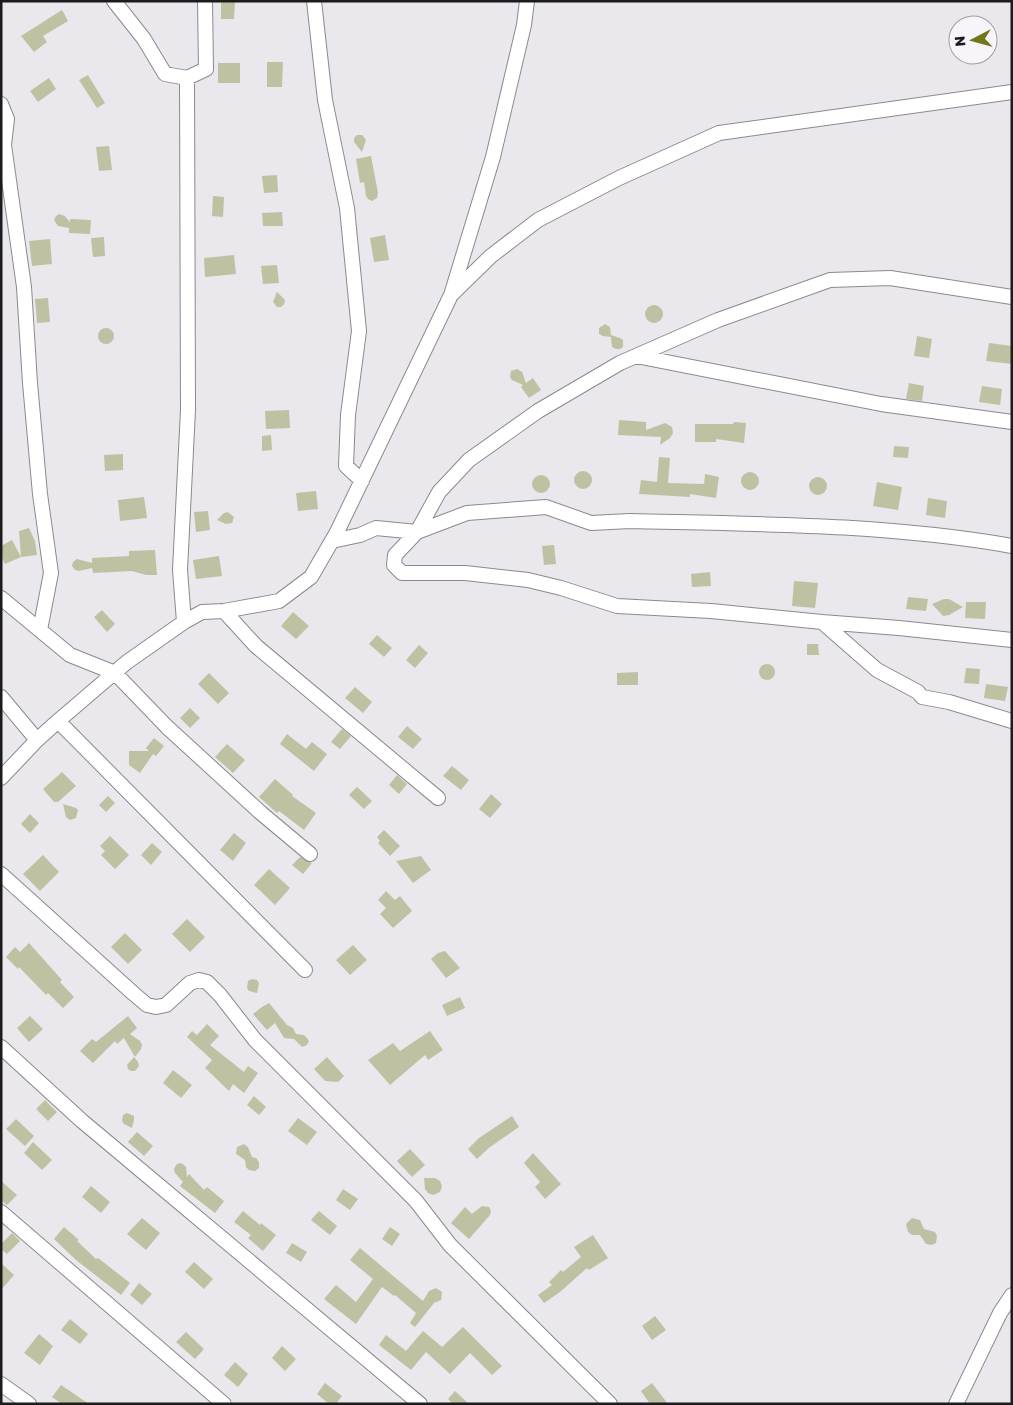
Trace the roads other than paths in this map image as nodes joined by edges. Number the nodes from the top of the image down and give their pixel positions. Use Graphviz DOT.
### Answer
graph roads {
  1 [pos="114,1"];
  2 [pos="205,1"];
  3 [pos="314,1"];
  4 [pos="527,1"];
  5 [pos="187,78"];
  6 [pos="1012,92"];
  7 [pos="1,104"];
  8 [pos="451,295"];
  9 [pos="1012,297"];
  10 [pos="636,356"];
  11 [pos="1012,422"];
  12 [pos="362,481"];
  13 [pos="416,532"];
  14 [pos="332,541"];
  15 [pos="1012,546"];
  16 [pos="1,598"];
  17 [pos="224,611"];
  18 [pos="184,622"];
  19 [pos="822,622"];
  20 [pos="40,630"];
  21 [pos="1012,640"];
  22 [pos="115,673"];
  23 [pos="1,697"];
  24 [pos="1012,720"];
  25 [pos="58,721"];
  26 [pos="36,740"];
  27 [pos="1,778"];
  28 [pos="438,798"];
  29 [pos="310,854"];
  30 [pos="1,874"];
  31 [pos="306,970"];
  32 [pos="1,1048"];
  33 [pos="1,1212"];
  34 [pos="1012,1295"];
  35 [pos="1006,1316"];
  36 [pos="1,1384"];
  37 [pos="29,1404"];
  38 [pos="224,1404"];
  39 [pos="420,1404"];
  40 [pos="610,1404"];
  41 [pos="956,1404"];
  1 -- 5 [label="street"];
  2 -- 5 [label="street"];
  3 -- 12 [label="street"];
  4 -- 8 [label="street"];
  5 -- 18 [label="street"];
  6 -- 8 [label="street"];
  7 -- 20 [label="street"];
  8 -- 12 [label="street"];
  9 -- 10 [label="street"];
  10 -- 11 [label="street"];
  10 -- 13 [label="street"];
  12 -- 14 [label="street"];
  13 -- 14 [label="street"];
  13 -- 15 [label="street"];
  13 -- 19 [label="street"];
  14 -- 17 [label="street"];
  16 -- 20 [label="street"];
  17 -- 18 [label="street"];
  17 -- 28 [label="street"];
  18 -- 22 [label="street"];
  19 -- 21 [label="street"];
  19 -- 24 [label="street"];
  20 -- 22 [label="street"];
  22 -- 25 [label="street"];
  22 -- 29 [label="street"];
  23 -- 26 [label="street"];
  25 -- 26 [label="street"];
  25 -- 31 [label="street"];
  26 -- 27 [label="street"];
  30 -- 40 [label="street"];
  32 -- 39 [label="street"];
  33 -- 38 [label="street"];
  34 -- 35 [label="street"];
  35 -- 41 [label="street"];
  36 -- 37 [label="street"];
}
